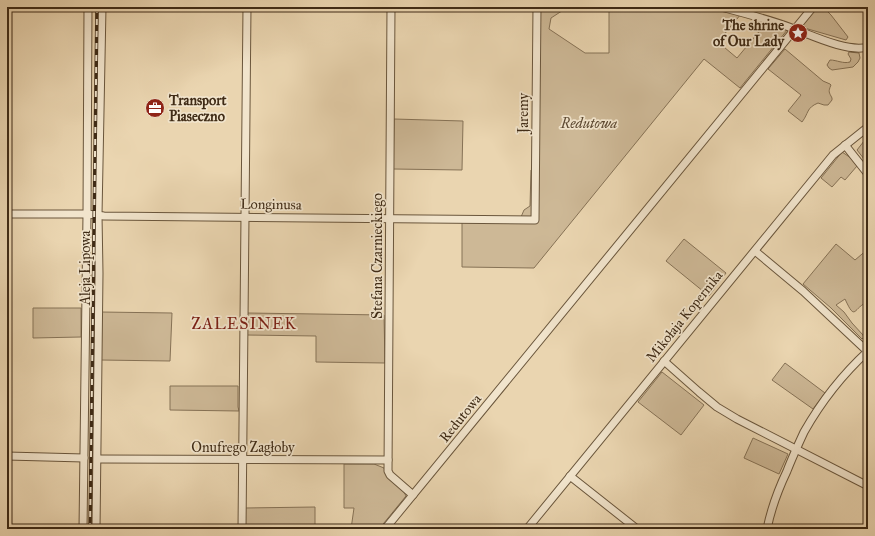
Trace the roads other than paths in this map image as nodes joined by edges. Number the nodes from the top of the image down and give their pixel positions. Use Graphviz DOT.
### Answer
graph roads {
  1 [pos="88,7"];
  2 [pos="102,7"];
  3 [pos="247,7"];
  4 [pos="391,7"];
  5 [pos="537,7"];
  6 [pos="721,7"];
  7 [pos="813,7"];
  8 [pos="795,30"];
  9 [pos="868,47"];
  10 [pos="868,127"];
  11 [pos="845,145"];
  12 [pos="868,174"];
  13 [pos="7,214"];
  14 [pos="87,214"];
  15 [pos="98,215"];
  16 [pos="245,217"];
  17 [pos="390,218"];
  18 [pos="535,220"];
  19 [pos="754,251"];
  20 [pos="867,351"];
  21 [pos="664,361"];
  22 [pos="796,450"];
  23 [pos="7,456"];
  24 [pos="84,458"];
  25 [pos="98,459"];
  26 [pos="242,460"];
  27 [pos="388,460"];
  28 [pos="570,476"];
  29 [pos="868,486"];
  30 [pos="413,495"];
  31 [pos="83,529"];
  32 [pos="96,529"];
  33 [pos="242,529"];
  34 [pos="385,529"];
  35 [pos="527,529"];
  36 [pos="637,529"];
  37 [pos="767,529"];
  1 -- 14 [label="street, Aleja Lipowa"];
  2 -- 15 [label="street, Aleja Lipowa"];
  3 -- 16 [label="street"];
  4 -- 17 [label="street, Stefana Czarnieckiego"];
  5 -- 18 [label="street, Jaremy"];
  6 -- 8 [label="street"];
  7 -- 8 [label="street, Redutowa"];
  8 -- 9 [label="street"];
  8 -- 30 [label="street, Redutowa"];
  10 -- 11 [label="street, Mikołaja Kopernika"];
  11 -- 12 [label="street"];
  11 -- 19 [label="street, Mikołaja Kopernika"];
  13 -- 14 [label="street, Longinusa"];
  14 -- 15 [label="street, Longinusa"];
  14 -- 24 [label="street, Aleja Lipowa"];
  15 -- 16 [label="street, Longinusa"];
  15 -- 25 [label="street, Aleja Lipowa"];
  16 -- 17 [label="street, Longinusa"];
  16 -- 26 [label="street"];
  17 -- 18 [label="street, Longinusa"];
  17 -- 27 [label="street, Stefana Czarnieckiego"];
  19 -- 20 [label="street"];
  19 -- 21 [label="street, Mikołaja Kopernika"];
  20 -- 22 [label="street"];
  21 -- 22 [label="street"];
  21 -- 28 [label="street, Mikołaja Kopernika"];
  22 -- 29 [label="street"];
  22 -- 37 [label="street"];
  23 -- 24 [label="street"];
  24 -- 31 [label="street, Aleja Lipowa"];
  25 -- 26 [label="street, Onufrego Zagłoby"];
  25 -- 32 [label="street, Aleja Lipowa"];
  26 -- 27 [label="street, Onufrego Zagłoby"];
  26 -- 33 [label="street"];
  27 -- 30 [label="street, Stefana Czarnieckiego"];
  28 -- 35 [label="street, Mikołaja Kopernika"];
  28 -- 36 [label="street"];
  30 -- 34 [label="street, Redutowa"];
}
